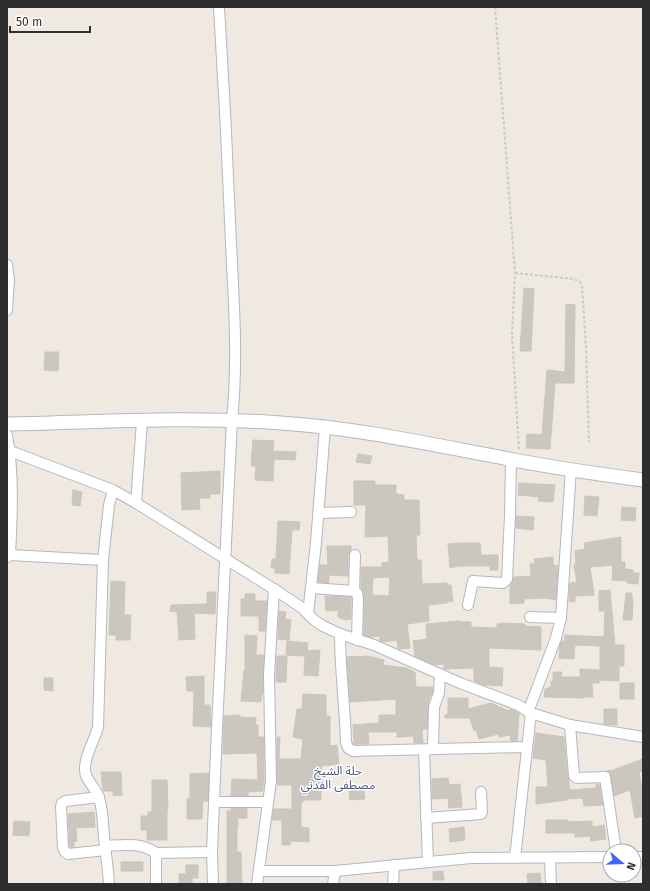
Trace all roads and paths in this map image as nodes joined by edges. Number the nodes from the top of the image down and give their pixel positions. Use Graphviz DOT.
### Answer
graph roads {
  1 [pos="219,7"];
  2 [pos="495,7"];
  3 [pos="7,265"];
  4 [pos="515,273"];
  5 [pos="7,310"];
  6 [pos="232,420"];
  7 [pos="142,421"];
  8 [pos="7,424"];
  9 [pos="325,427"];
  10 [pos="7,435"];
  11 [pos="589,442"];
  12 [pos="10,451"];
  13 [pos="515,460"];
  14 [pos="571,469"];
  15 [pos="643,480"];
  16 [pos="113,490"];
  17 [pos="136,503"];
  18 [pos="319,512"];
  19 [pos="351,512"];
  20 [pos="8,556"];
  21 [pos="355,556"];
  22 [pos="226,558"];
  23 [pos="103,560"];
  24 [pos="312,588"];
  25 [pos="274,589"];
  26 [pos="354,591"];
  27 [pos="468,605"];
  28 [pos="308,614"];
  29 [pos="530,617"];
  30 [pos="561,618"];
  31 [pos="340,634"];
  32 [pos="357,640"];
  33 [pos="440,674"];
  34 [pos="529,713"];
  35 [pos="570,725"];
  36 [pos="643,737"];
  37 [pos="526,747"];
  38 [pos="429,749"];
  39 [pos="481,792"];
  40 [pos="99,797"];
  41 [pos="215,802"];
  42 [pos="268,802"];
  43 [pos="426,818"];
  44 [pos="615,843"];
  45 [pos="105,848"];
  46 [pos="212,852"];
  47 [pos="156,853"];
  48 [pos="602,857"];
  49 [pos="515,858"];
  50 [pos="550,858"];
  51 [pos="428,862"];
  52 [pos="394,866"];
  53 [pos="260,871"];
  54 [pos="335,871"];
  55 [pos="109,884"];
  56 [pos="156,884"];
  57 [pos="213,884"];
  58 [pos="257,884"];
  59 [pos="333,884"];
  60 [pos="393,884"];
  61 [pos="551,884"];
  1 -- 6 [label="street"];
  2 -- 4 [label="path"];
  3 -- 5 [label="street"];
  4 -- 11 [label="path"];
  4 -- 13 [label="path"];
  6 -- 7 [label="street"];
  6 -- 9 [label="street"];
  6 -- 22 [label="street"];
  7 -- 8 [label="street"];
  7 -- 17 [label="street"];
  9 -- 13 [label="street"];
  9 -- 18 [label="street"];
  10 -- 12 [label="street"];
  12 -- 16 [label="street"];
  12 -- 20 [label="street"];
  13 -- 14 [label="street"];
  13 -- 27 [label="street"];
  14 -- 15 [label="street"];
  14 -- 30 [label="street"];
  16 -- 17 [label="street"];
  16 -- 23 [label="street"];
  17 -- 22 [label="street"];
  18 -- 19 [label="street"];
  18 -- 24 [label="street"];
  20 -- 23 [label="street"];
  21 -- 26 [label="street"];
  22 -- 25 [label="street"];
  22 -- 41 [label="street"];
  23 -- 40 [label="street"];
  24 -- 26 [label="street"];
  24 -- 28 [label="street"];
  25 -- 28 [label="street"];
  25 -- 42 [label="street"];
  26 -- 32 [label="street"];
  28 -- 31 [label="street"];
  29 -- 30 [label="street"];
  30 -- 34 [label="street"];
  31 -- 32 [label="street"];
  31 -- 38 [label="street"];
  32 -- 33 [label="street"];
  33 -- 34 [label="street"];
  33 -- 38 [label="street"];
  34 -- 35 [label="street"];
  34 -- 37 [label="street"];
  35 -- 36 [label="street"];
  35 -- 44 [label="street"];
  37 -- 38 [label="street"];
  37 -- 49 [label="street"];
  38 -- 43 [label="street"];
  39 -- 43 [label="street"];
  40 -- 45 [label="street"];
  40 -- 45 [label="street"];
  41 -- 42 [label="street"];
  41 -- 46 [label="street"];
  42 -- 53 [label="street"];
  43 -- 51 [label="street"];
  45 -- 47 [label="street"];
  45 -- 55 [label="street"];
  46 -- 47 [label="street"];
  46 -- 57 [label="street"];
  47 -- 56 [label="street"];
  48 -- 50 [label="street"];
  49 -- 50 [label="street"];
  49 -- 51 [label="street"];
  50 -- 61 [label="street"];
  51 -- 52 [label="street"];
  52 -- 54 [label="street"];
  52 -- 60 [label="street"];
  53 -- 54 [label="street"];
  53 -- 58 [label="street"];
  54 -- 59 [label="street"];
}
